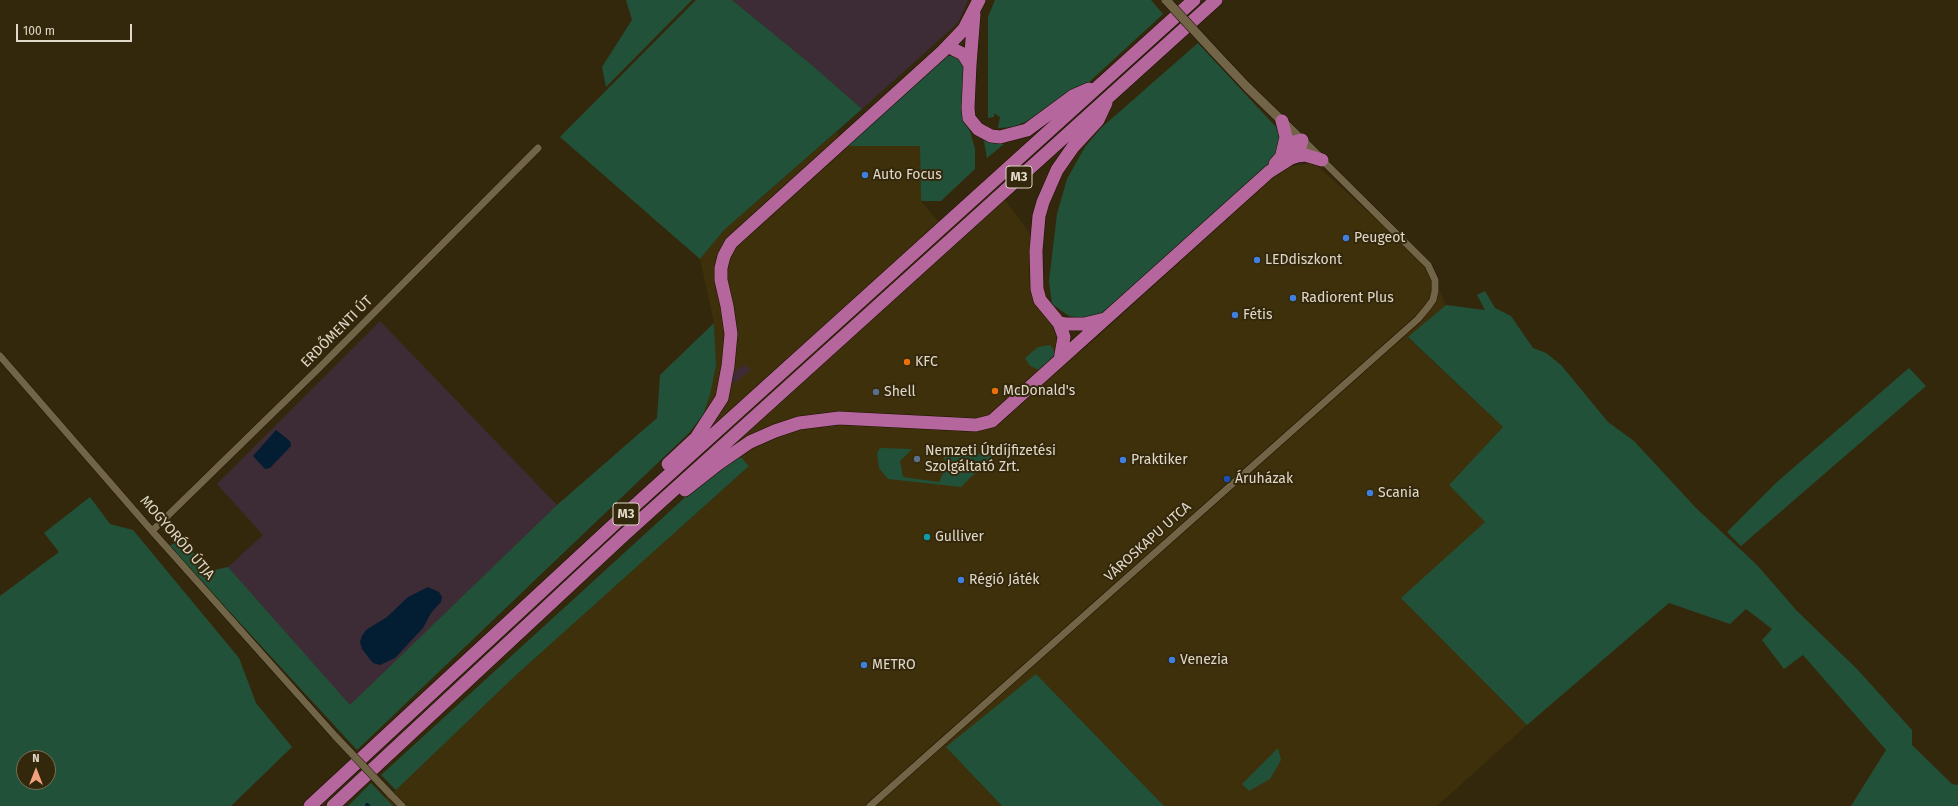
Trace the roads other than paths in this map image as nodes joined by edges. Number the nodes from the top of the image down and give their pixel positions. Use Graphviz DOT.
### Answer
graph roads {
  1 [pos="1166,0"];
  2 [pos="1194,0"];
  3 [pos="1216,0"];
  4 [pos="977,5"];
  5 [pos="972,35"];
  6 [pos="948,50"];
  7 [pos="970,65"];
  8 [pos="1098,86"];
  9 [pos="1110,96"];
  10 [pos="1282,121"];
  11 [pos="1302,140"];
  12 [pos="538,148"];
  13 [pos="1286,156"];
  14 [pos="1322,160"];
  15 [pos="1106,319"];
  16 [pos="1063,326"];
  17 [pos="1080,342"];
  18 [pos="0,356"];
  19 [pos="1060,360"];
  20 [pos="622,517"];
  21 [pos="152,531"];
  22 [pos="624,534"];
  23 [pos="310,806"];
  24 [pos="333,806"];
  25 [pos="402,806"];
  26 [pos="870,806"];
  1 -- 10 [label="street, bridge"];
  2 -- 8 [label="highway, M3"];
  3 -- 9 [label="highway, M3"];
  4 -- 5 [label="highway"];
  4 -- 6 [label="highway"];
  5 -- 6 [label="highway"];
  5 -- 7 [label="highway"];
  6 -- 7 [label="highway"];
  6 -- 20 [label="highway"];
  7 -- 8 [label="highway"];
  8 -- 20 [label="highway, M3"];
  9 -- 16 [label="highway"];
  9 -- 22 [label="highway, M3"];
  10 -- 11 [label="street"];
  10 -- 13 [label="highway"];
  11 -- 13 [label="highway"];
  11 -- 14 [label="street"];
  12 -- 21 [label="street, ERDŐMENTI ÚT"];
  13 -- 14 [label="highway"];
  13 -- 15 [label="highway"];
  14 -- 26 [label="street, VÁROSKAPU UTCA"];
  15 -- 16 [label="highway"];
  15 -- 17 [label="highway"];
  16 -- 17 [label="highway"];
  16 -- 19 [label="highway"];
  17 -- 19 [label="highway"];
  18 -- 21 [label="street, MOGYORÓD ÚTJA"];
  19 -- 22 [label="highway"];
  20 -- 23 [label="highway, M3"];
  21 -- 25 [label="street, MOGYORÓD ÚTJA, bridge"];
  22 -- 24 [label="highway, M3"];
}
